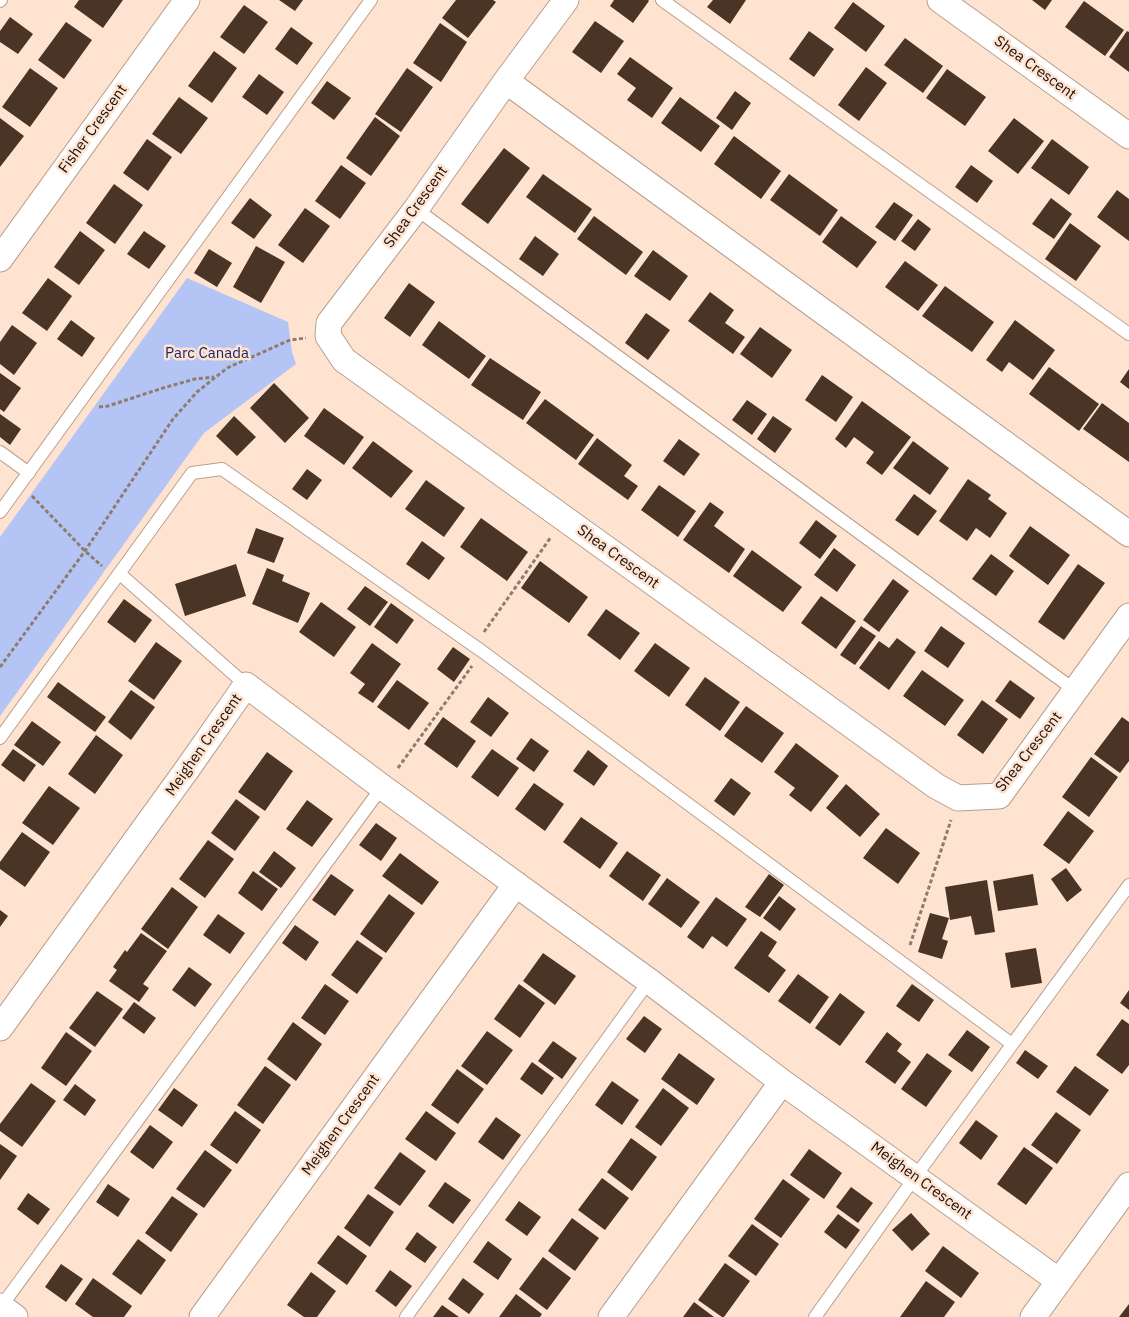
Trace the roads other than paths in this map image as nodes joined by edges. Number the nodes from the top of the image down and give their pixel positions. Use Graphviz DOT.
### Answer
graph roads {
  1 [pos="186,0"];
  2 [pos="370,0"];
  3 [pos="566,0"];
  4 [pos="662,0"];
  5 [pos="940,0"];
  6 [pos="506,81"];
  7 [pos="1129,136"];
  8 [pos="416,209"];
  9 [pos="0,259"];
  10 [pos="1129,334"];
  11 [pos="0,452"];
  12 [pos="29,473"];
  13 [pos="0,512"];
  14 [pos="1129,534"];
  15 [pos="120,574"];
  16 [pos="1129,616"];
  17 [pos="246,686"];
  18 [pos="1076,691"];
  19 [pos="0,738"];
  20 [pos="382,787"];
  21 [pos="516,884"];
  22 [pos="1129,885"];
  23 [pos="649,981"];
  24 [pos="0,1028"];
  25 [pos="1012,1044"];
  26 [pos="782,1082"];
  27 [pos="915,1177"];
  28 [pos="1129,1185"];
  29 [pos="1059,1281"];
  30 [pos="4,1309"];
  31 [pos="202,1317"];
  32 [pos="406,1317"];
  33 [pos="611,1317"];
  34 [pos="815,1317"];
  35 [pos="1033,1317"];
  1 -- 9 [label="street, Fisher Crescent"];
  2 -- 12 [label="lane"];
  3 -- 6 [label="street, Shea Crescent"];
  4 -- 10 [label="lane"];
  5 -- 7 [label="street, Shea Crescent"];
  6 -- 8 [label="street, Shea Crescent"];
  6 -- 14 [label="street"];
  8 -- 18 [label="lane"];
  8 -- 18 [label="street, Shea Crescent"];
  11 -- 12 [label="lane"];
  12 -- 13 [label="lane"];
  15 -- 17 [label="lane"];
  15 -- 19 [label="lane"];
  15 -- 25 [label="lane"];
  16 -- 18 [label="street, Shea Crescent"];
  17 -- 20 [label="street, Meighen Crescent"];
  17 -- 24 [label="street, Meighen Crescent"];
  20 -- 21 [label="street, Meighen Crescent"];
  20 -- 30 [label="lane"];
  21 -- 23 [label="street, Meighen Crescent"];
  21 -- 31 [label="street, Meighen Crescent"];
  22 -- 25 [label="lane"];
  23 -- 26 [label="street, Meighen Crescent"];
  23 -- 32 [label="lane"];
  25 -- 27 [label="lane"];
  26 -- 27 [label="street, Meighen Crescent"];
  26 -- 33 [label="street"];
  27 -- 29 [label="street, Meighen Crescent"];
  27 -- 34 [label="lane"];
  28 -- 29 [label="street"];
  29 -- 35 [label="street"];
}
